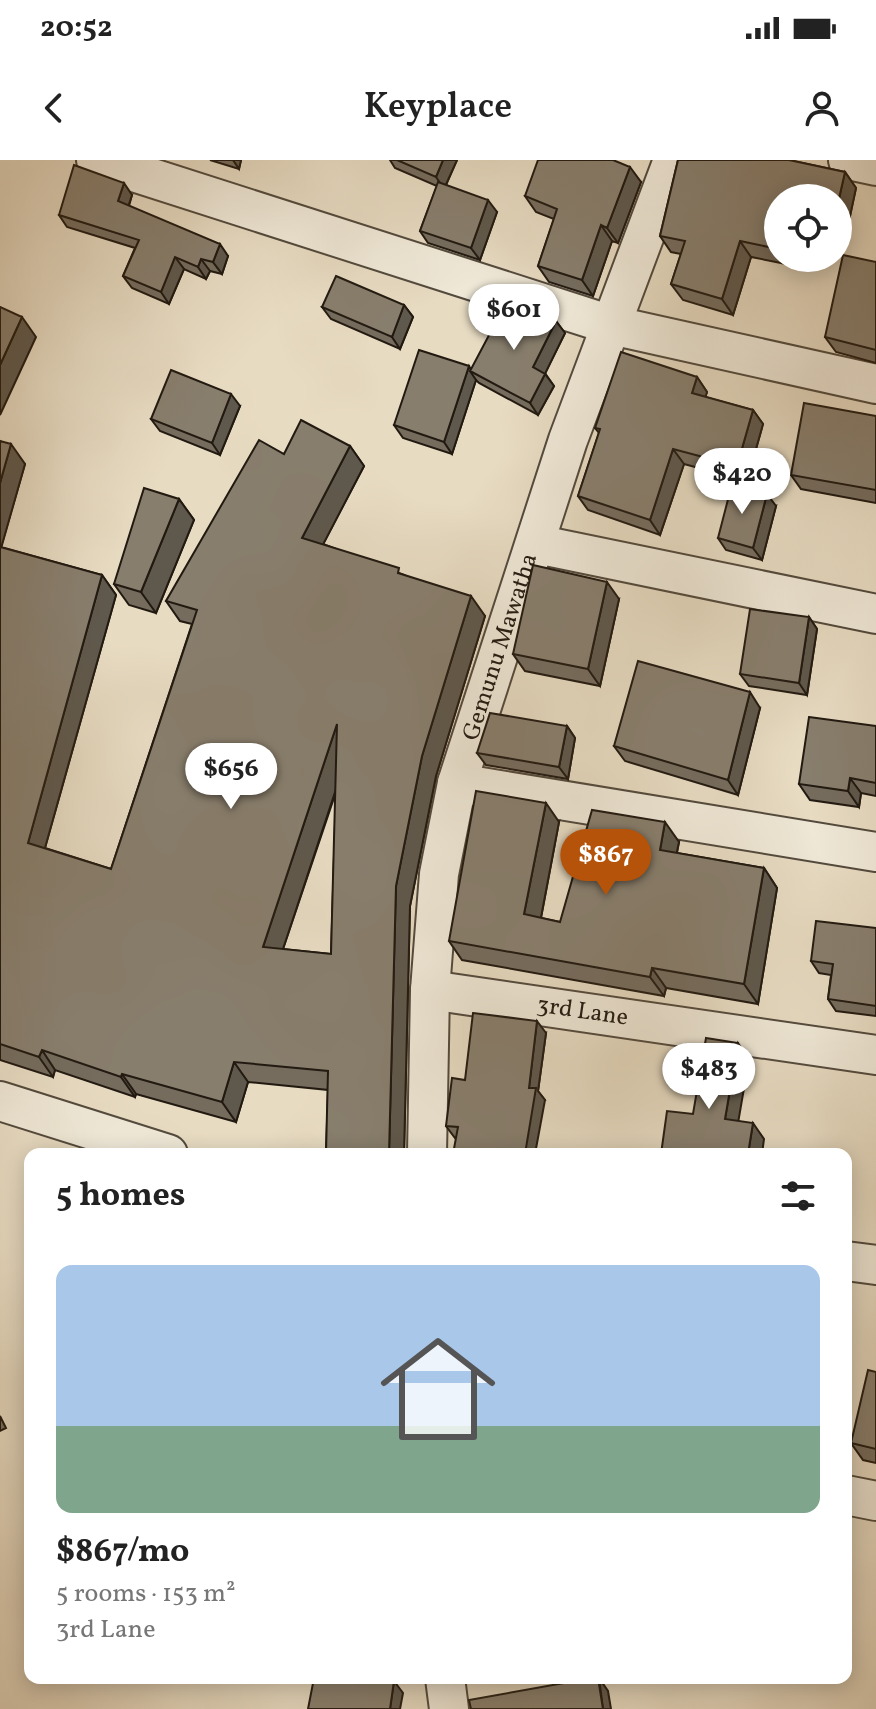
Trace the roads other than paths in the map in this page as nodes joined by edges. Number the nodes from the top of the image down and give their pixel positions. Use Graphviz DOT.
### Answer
graph roads {
  1 [pos="96,160"];
  2 [pos="673,160"];
  3 [pos="848,160"];
  4 [pos="876,166"];
  5 [pos="611,325"];
  6 [pos="876,384"];
  7 [pos="536,544"];
  8 [pos="876,614"];
  9 [pos="457,783"];
  10 [pos="876,852"];
  11 [pos="430,990"];
  12 [pos="876,1055"];
  13 [pos="0,1101"];
  14 [pos="149,1148"];
  15 [pos="427,1148"];
  16 [pos="852,1262"];
  17 [pos="876,1265"];
  18 [pos="852,1496"];
  19 [pos="876,1501"];
  20 [pos="446,1684"];
  21 [pos="449,1709"];
  1 -- 5 [label="street"];
  2 -- 5 [label="street, Gemunu Mawatha"];
  3 -- 4 [label="street"];
  5 -- 6 [label="street"];
  5 -- 7 [label="street, Gemunu Mawatha"];
  7 -- 8 [label="street"];
  7 -- 9 [label="street, Gemunu Mawatha"];
  9 -- 10 [label="street"];
  9 -- 11 [label="street, Gemunu Mawatha"];
  11 -- 12 [label="street, 3rd Lane"];
  11 -- 15 [label="street, Gemunu Mawatha"];
  13 -- 14 [label="street"];
  16 -- 17 [label="street"];
  18 -- 19 [label="street"];
  20 -- 21 [label="street"];
}
